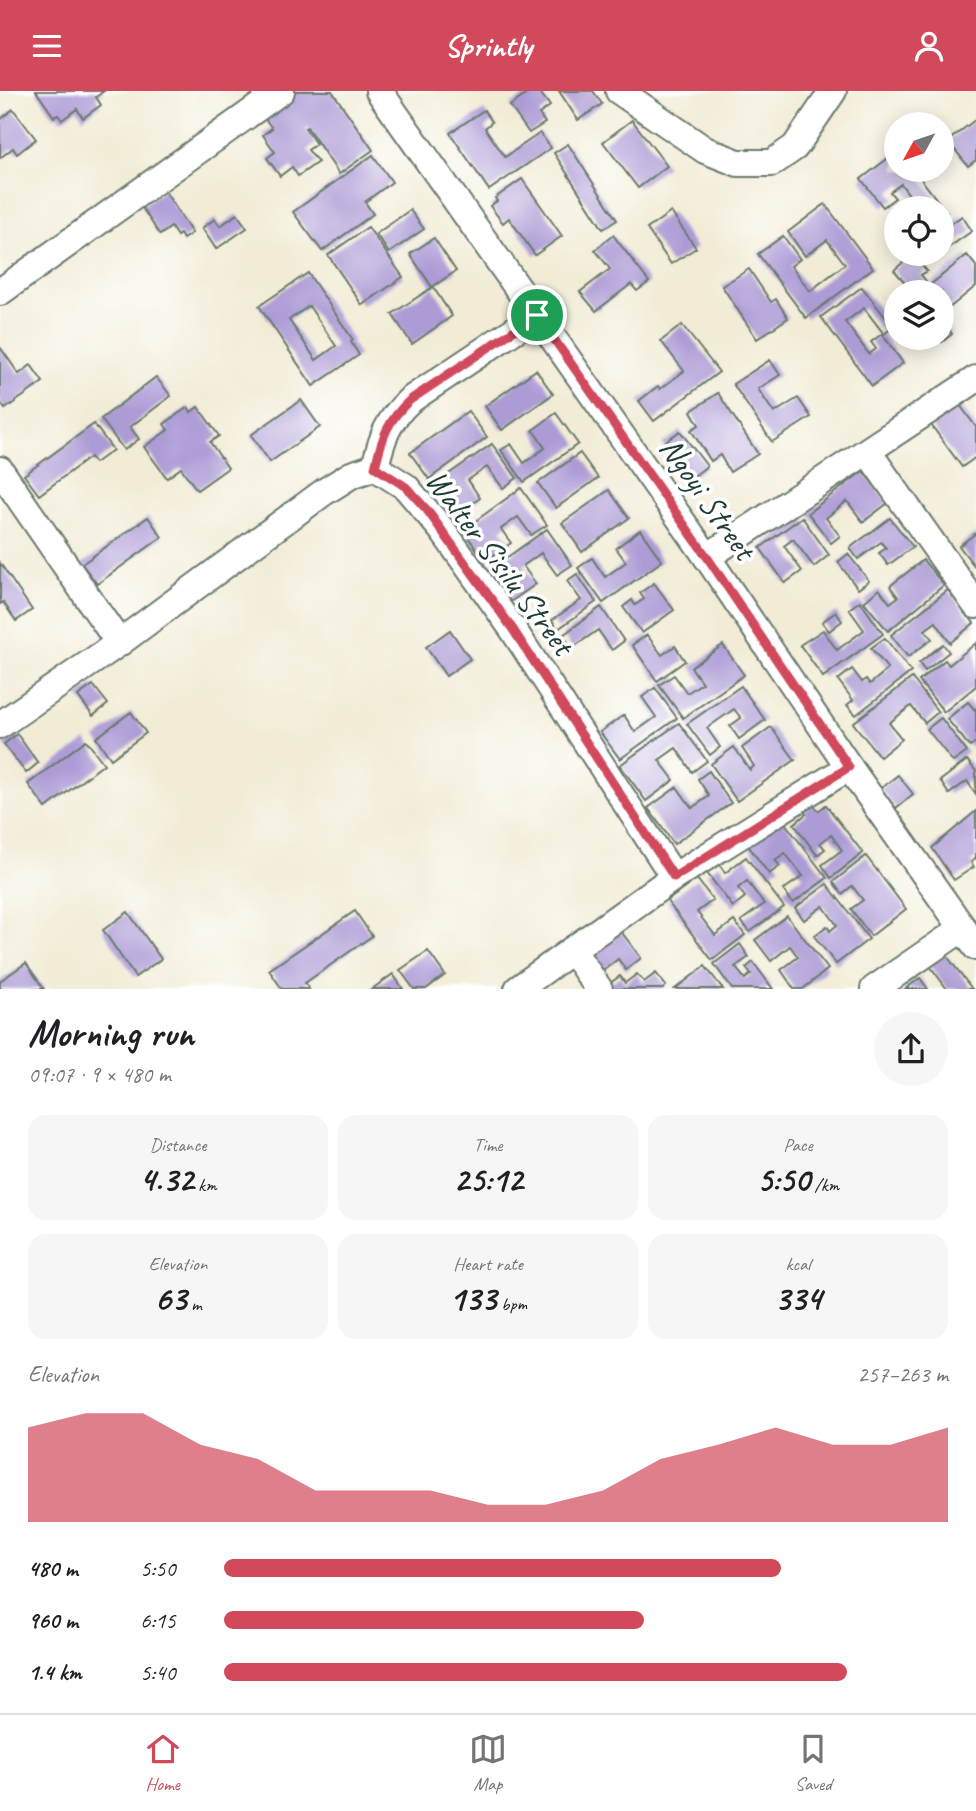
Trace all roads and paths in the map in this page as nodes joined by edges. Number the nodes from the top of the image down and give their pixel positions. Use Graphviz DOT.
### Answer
graph roads {
  1 [pos="281,91"];
  2 [pos="379,91"];
  3 [pos="619,91"];
  4 [pos="834,91"];
  5 [pos="0,292"];
  6 [pos="537,315"];
  7 [pos="976,379"];
  8 [pos="868,452"];
  9 [pos="375,467"];
  10 [pos="0,470"];
  11 [pos="707,557"];
  12 [pos="976,605"];
  13 [pos="119,643"];
  14 [pos="0,725"];
  15 [pos="849,767"];
  16 [pos="674,877"];
  17 [pos="970,938"];
  18 [pos="572,950"];
  19 [pos="519,989"];
  20 [pos="599,989"];
  21 [pos="874,989"];
  1 -- 5 [label="street"];
  2 -- 6 [label="street, Ngoyi Street"];
  3 -- 4 [label="street"];
  6 -- 9 [label="street"];
  6 -- 11 [label="street, Ngoyi Street"];
  7 -- 8 [label="street"];
  8 -- 11 [label="street"];
  8 -- 12 [label="street"];
  9 -- 13 [label="street, Walter Sisilu Street"];
  9 -- 16 [label="street, Walter Sisilu Street"];
  10 -- 13 [label="street"];
  11 -- 15 [label="street, Ngoyi Street"];
  13 -- 14 [label="street, Walter Sisilu Street"];
  15 -- 16 [label="street"];
  15 -- 17 [label="street, Ngoyi Street"];
  16 -- 18 [label="street"];
  17 -- 21 [label="street"];
  18 -- 19 [label="street"];
  18 -- 20 [label="street"];
}
